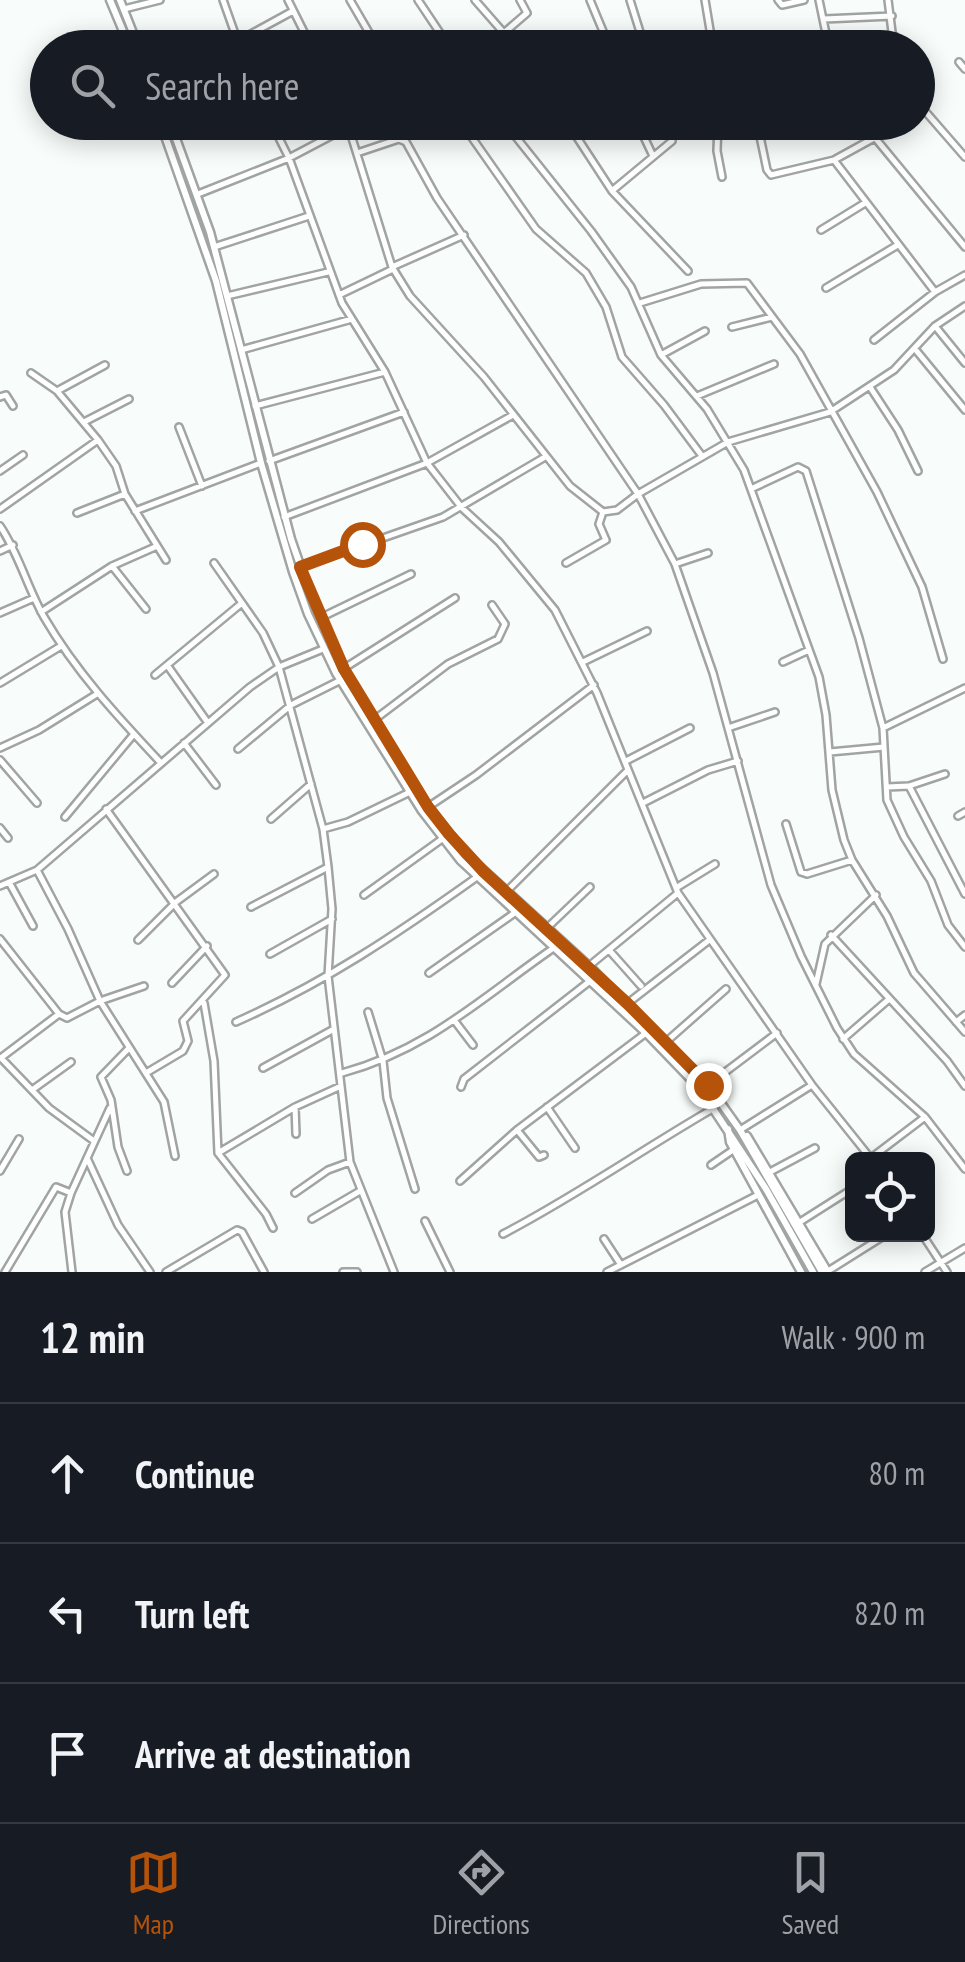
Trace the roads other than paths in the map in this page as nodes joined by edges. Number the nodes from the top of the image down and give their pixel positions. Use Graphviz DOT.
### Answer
graph roads {
  1 [pos="110,0"];
  2 [pos="120,0"];
  3 [pos="160,0"];
  4 [pos="223,0"];
  5 [pos="288,0"];
  6 [pos="350,0"];
  7 [pos="418,0"];
  8 [pos="475,0"];
  9 [pos="520,0"];
  10 [pos="590,0"];
  11 [pos="630,0"];
  12 [pos="706,0"];
  13 [pos="778,0"];
  14 [pos="804,0"];
  15 [pos="819,0"];
  16 [pos="888,0"];
  17 [pos="124,9"];
  18 [pos="293,11"];
  19 [pos="892,16"];
  20 [pos="824,19"];
  21 [pos="122,30"];
  22 [pos="132,30"];
  23 [pos="234,30"];
  24 [pos="262,30"];
  25 [pos="303,30"];
  26 [pos="368,30"];
  27 [pos="438,30"];
  28 [pos="502,30"];
  29 [pos="506,30"];
  30 [pos="602,30"];
  31 [pos="640,30"];
  32 [pos="710,30"];
  33 [pos="826,30"];
  34 [pos="893,30"];
  35 [pos="959,62"];
  36 [pos="965,69"];
  37 [pos="935,122"];
  38 [pos="167,140"];
  39 [pos="177,140"];
  40 [pos="280,140"];
  41 [pos="321,140"];
  42 [pos="353,140"];
  43 [pos="401,140"];
  44 [pos="405,140"];
  45 [pos="474,140"];
  46 [pos="518,140"];
  47 [pos="579,140"];
  48 [pos="645,140"];
  49 [pos="719,140"];
  50 [pos="761,140"];
  51 [pos="870,140"];
  52 [pos="876,140"];
  53 [pos="672,141"];
  54 [pos="357,153"];
  55 [pos="653,156"];
  56 [pos="965,157"];
  57 [pos="289,158"];
  58 [pos="834,160"];
  59 [pos="722,177"];
  60 [pos="612,191"];
  61 [pos="198,194"];
  62 [pos="865,202"];
  63 [pos="310,216"];
  64 [pos="821,230"];
  65 [pos="464,236"];
  66 [pos="897,245"];
  67 [pos="214,247"];
  68 [pos="965,248"];
  69 [pos="392,268"];
  70 [pos="688,271"];
  71 [pos="328,272"];
  72 [pos="965,275"];
  73 [pos="826,288"];
  74 [pos="934,292"];
  75 [pos="227,296"];
  76 [pos="338,296"];
  77 [pos="640,304"];
  78 [pos="965,306"];
  79 [pos="774,317"];
  80 [pos="352,319"];
  81 [pos="935,326"];
  82 [pos="732,327"];
  83 [pos="705,331"];
  84 [pos="874,340"];
  85 [pos="915,349"];
  86 [pos="241,350"];
  87 [pos="661,355"];
  88 [pos="105,364"];
  89 [pos="774,364"];
  90 [pos="965,364"];
  91 [pos="386,372"];
  92 [pos="30,374"];
  93 [pos="870,388"];
  94 [pos="56,391"];
  95 [pos="697,396"];
  96 [pos="0,397"];
  97 [pos="129,399"];
  98 [pos="13,406"];
  99 [pos="255,406"];
  100 [pos="965,410"];
  101 [pos="404,412"];
  102 [pos="830,412"];
  103 [pos="513,415"];
  104 [pos="84,422"];
  105 [pos="179,426"];
  106 [pos="98,440"];
  107 [pos="728,442"];
  108 [pos="23,455"];
  109 [pos="702,456"];
  110 [pos="545,457"];
  111 [pos="265,462"];
  112 [pos="427,463"];
  113 [pos="918,471"];
  114 [pos="0,472"];
  115 [pos="202,486"];
  116 [pos="753,488"];
  117 [pos="125,494"];
  118 [pos="638,494"];
  119 [pos="462,508"];
  120 [pos="0,509"];
  121 [pos="135,511"];
  122 [pos="603,512"];
  123 [pos="78,513"];
  124 [pos="284,517"];
  125 [pos="0,526"];
  126 [pos="13,545"];
  127 [pos="156,546"];
  128 [pos="0,551"];
  129 [pos="708,553"];
  130 [pos="166,560"];
  131 [pos="566,563"];
  132 [pos="214,564"];
  133 [pos="675,564"];
  134 [pos="112,566"];
  135 [pos="300,567"];
  136 [pos="411,574"];
  137 [pos="34,598"];
  138 [pos="455,598"];
  139 [pos="242,604"];
  140 [pos="492,604"];
  141 [pos="146,609"];
  142 [pos="41,612"];
  143 [pos="0,613"];
  144 [pos="320,618"];
  145 [pos="647,631"];
  146 [pos="61,646"];
  147 [pos="324,650"];
  148 [pos="808,650"];
  149 [pos="942,659"];
  150 [pos="583,662"];
  151 [pos="783,662"];
  152 [pos="167,665"];
  153 [pos="280,667"];
  154 [pos="344,669"];
  155 [pos="155,675"];
  156 [pos="341,680"];
  157 [pos="0,683"];
  158 [pos="594,685"];
  159 [pos="965,688"];
  160 [pos="97,694"];
  161 [pos="291,705"];
  162 [pos="775,712"];
  163 [pos="374,720"];
  164 [pos="208,723"];
  165 [pos="690,728"];
  166 [pos="728,728"];
  167 [pos="883,728"];
  168 [pos="134,734"];
  169 [pos="184,742"];
  170 [pos="884,747"];
  171 [pos="0,748"];
  172 [pos="238,748"];
  173 [pos="830,752"];
  174 [pos="0,760"];
  175 [pos="738,761"];
  176 [pos="160,763"];
  177 [pos="627,765"];
  178 [pos="945,774"];
  179 [pos="311,784"];
  180 [pos="216,785"];
  181 [pos="909,786"];
  182 [pos="886,787"];
  183 [pos="410,792"];
  184 [pos="38,803"];
  185 [pos="642,803"];
  186 [pos="428,807"];
  187 [pos="106,809"];
  188 [pos="965,812"];
  189 [pos="958,816"];
  190 [pos="65,817"];
  191 [pos="270,819"];
  192 [pos="786,824"];
  193 [pos="0,828"];
  194 [pos="322,829"];
  195 [pos="8,838"];
  196 [pos="442,838"];
  197 [pos="852,860"];
  198 [pos="715,864"];
  199 [pos="328,867"];
  200 [pos="37,870"];
  201 [pos="214,874"];
  202 [pos="477,877"];
  203 [pos="962,879"];
  204 [pos="9,882"];
  205 [pos="0,886"];
  206 [pos="590,887"];
  207 [pos="677,890"];
  208 [pos="506,892"];
  209 [pos="876,894"];
  210 [pos="965,894"];
  211 [pos="364,895"];
  212 [pos="176,902"];
  213 [pos="251,907"];
  214 [pos="516,912"];
  215 [pos="332,918"];
  216 [pos="33,926"];
  217 [pos="547,928"];
  218 [pos="831,936"];
  219 [pos="0,939"];
  220 [pos="138,940"];
  221 [pos="709,940"];
  222 [pos="207,946"];
  223 [pos="556,947"];
  224 [pos="965,947"];
  225 [pos="609,950"];
  226 [pos="270,954"];
  227 [pos="589,966"];
  228 [pos="430,973"];
  229 [pos="328,976"];
  230 [pos="590,981"];
  231 [pos="172,982"];
  232 [pos="144,986"];
  233 [pos="640,986"];
  234 [pos="815,987"];
  235 [pos="726,989"];
  236 [pos="205,1000"];
  237 [pos="888,1000"];
  238 [pos="100,1001"];
  239 [pos="628,1004"];
  240 [pos="368,1012"];
  241 [pos="59,1014"];
  242 [pos="965,1015"];
  243 [pos="454,1020"];
  244 [pos="236,1022"];
  245 [pos="956,1022"];
  246 [pos="334,1030"];
  247 [pos="646,1032"];
  248 [pos="778,1032"];
  249 [pos="965,1032"];
  250 [pos="843,1039"];
  251 [pos="667,1042"];
  252 [pos="473,1045"];
  253 [pos="129,1048"];
  254 [pos="1,1059"];
  255 [pos="71,1062"];
  256 [pos="383,1062"];
  257 [pos="263,1068"];
  258 [pos="342,1072"];
  259 [pos="146,1074"];
  260 [pos="708,1085"];
  261 [pos="812,1085"];
  262 [pos="341,1086"];
  263 [pos="965,1086"];
  264 [pos="461,1087"];
  265 [pos="32,1090"];
  266 [pos="547,1106"];
  267 [pos="295,1107"];
  268 [pos="110,1108"];
  269 [pos="714,1108"];
  270 [pos="925,1117"];
  271 [pos="728,1128"];
  272 [pos="516,1130"];
  273 [pos="741,1132"];
  274 [pos="296,1134"];
  275 [pos="19,1139"];
  276 [pos="94,1141"];
  277 [pos="575,1148"];
  278 [pos="815,1148"];
  279 [pos="734,1150"];
  280 [pos="746,1150"];
  281 [pos="866,1152"];
  282 [pos="881,1152"];
  283 [pos="218,1153"];
  284 [pos="544,1154"];
  285 [pos="175,1156"];
  286 [pos="87,1158"];
  287 [pos="350,1162"];
  288 [pos="711,1165"];
  289 [pos="965,1169"];
  290 [pos="0,1171"];
  291 [pos="127,1171"];
  292 [pos="770,1172"];
  293 [pos="460,1181"];
  294 [pos="415,1189"];
  295 [pos="360,1191"];
  296 [pos="71,1193"];
  297 [pos="295,1193"];
  298 [pos="845,1193"];
  299 [pos="758,1194"];
  300 [pos="312,1219"];
  301 [pos="425,1222"];
  302 [pos="800,1222"];
  303 [pos="273,1228"];
  304 [pos="503,1234"];
  305 [pos="604,1239"];
  306 [pos="874,1242"];
  307 [pos="927,1242"];
  308 [pos="965,1248"];
  309 [pos="940,1262"];
  310 [pos="621,1265"];
  311 [pos="392,1268"];
  312 [pos="6,1272"];
  313 [pos="72,1272"];
  314 [pos="150,1272"];
  315 [pos="166,1272"];
  316 [pos="264,1272"];
  317 [pos="344,1272"];
  318 [pos="357,1272"];
  319 [pos="382,1272"];
  320 [pos="450,1272"];
  321 [pos="607,1272"];
  322 [pos="800,1272"];
  323 [pos="813,1272"];
  324 [pos="826,1272"];
  325 [pos="925,1272"];
  326 [pos="947,1272"];
  1 -- 21 [label="main road"];
  2 -- 17 [label="main road"];
  3 -- 17 [label="street"];
  4 -- 23 [label="street"];
  5 -- 18 [label="street"];
  6 -- 26 [label="street"];
  7 -- 27 [label="street"];
  8 -- 28 [label="street"];
  9 -- 29 [label="street"];
  10 -- 30 [label="street"];
  11 -- 31 [label="street"];
  12 -- 32 [label="street"];
  13 -- 14 [label="street"];
  15 -- 20 [label="street"];
  16 -- 19 [label="street"];
  17 -- 22 [label="main road"];
  18 -- 24 [label="street"];
  18 -- 25 [label="street"];
  19 -- 20 [label="street"];
  19 -- 34 [label="street"];
  20 -- 33 [label="street"];
  35 -- 36 [label="street"];
  37 -- 56 [label="street"];
  38 -- 111 [label="main road"];
  39 -- 61 [label="main road"];
  40 -- 57 [label="street"];
  41 -- 57 [label="street"];
  42 -- 54 [label="street"];
  43 -- 54 [label="street"];
  44 -- 65 [label="street"];
  45 -- 109 [label="street"];
  46 -- 77 [label="street"];
  47 -- 60 [label="street"];
  48 -- 55 [label="street"];
  49 -- 59 [label="street"];
  50 -- 58 [label="street"];
  51 -- 58 [label="street"];
  52 -- 68 [label="street"];
  53 -- 55 [label="street"];
  54 -- 69 [label="street"];
  55 -- 60 [label="street"];
  57 -- 61 [label="street"];
  57 -- 63 [label="street"];
  58 -- 62 [label="street"];
  60 -- 70 [label="street"];
  61 -- 67 [label="main road"];
  62 -- 64 [label="street"];
  62 -- 66 [label="street"];
  63 -- 67 [label="street"];
  63 -- 71 [label="street"];
  65 -- 69 [label="street"];
  65 -- 118 [label="street"];
  66 -- 73 [label="street"];
  66 -- 74 [label="street"];
  67 -- 75 [label="main road"];
  69 -- 76 [label="street"];
  69 -- 103 [label="street"];
  71 -- 75 [label="street"];
  71 -- 76 [label="street"];
  72 -- 74 [label="street"];
  74 -- 84 [label="street"];
  75 -- 86 [label="main road"];
  76 -- 80 [label="street"];
  77 -- 79 [label="street"];
  77 -- 87 [label="street"];
  78 -- 81 [label="street"];
  79 -- 82 [label="street"];
  79 -- 102 [label="street"];
  80 -- 86 [label="street"];
  80 -- 91 [label="street"];
  81 -- 85 [label="street"];
  81 -- 90 [label="street"];
  83 -- 87 [label="street"];
  85 -- 93 [label="street"];
  85 -- 100 [label="street"];
  86 -- 99 [label="main road"];
  87 -- 95 [label="street"];
  88 -- 94 [label="street"];
  89 -- 95 [label="street"];
  91 -- 99 [label="street"];
  91 -- 101 [label="street"];
  92 -- 94 [label="street"];
  93 -- 102 [label="street"];
  93 -- 113 [label="street"];
  94 -- 104 [label="street"];
  95 -- 107 [label="street"];
  96 -- 98 [label="street"];
  97 -- 104 [label="street"];
  99 -- 111 [label="main road"];
  101 -- 111 [label="street"];
  101 -- 112 [label="street"];
  102 -- 107 [label="street"];
  102 -- 149 [label="street"];
  103 -- 110 [label="street"];
  103 -- 112 [label="street"];
  104 -- 106 [label="street"];
  105 -- 115 [label="street"];
  106 -- 117 [label="street"];
  106 -- 120 [label="street"];
  107 -- 109 [label="street"];
  107 -- 116 [label="street"];
  108 -- 114 [label="street"];
  109 -- 118 [label="street"];
  110 -- 119 [label="street"];
  110 -- 122 [label="street"];
  111 -- 115 [label="street"];
  111 -- 124 [label="main road"];
  111 -- 147 [label="main road"];
  112 -- 119 [label="street"];
  112 -- 124 [label="street"];
  115 -- 121 [label="street"];
  116 -- 148 [label="street"];
  116 -- 167 [label="street"];
  117 -- 121 [label="street"];
  117 -- 123 [label="street"];
  118 -- 122 [label="street"];
  118 -- 133 [label="street"];
  119 -- 135 [label="street"];
  119 -- 150 [label="street"];
  121 -- 127 [label="street"];
  122 -- 131 [label="street"];
  124 -- 135 [label="main road"];
  125 -- 126 [label="street"];
  126 -- 128 [label="street"];
  126 -- 137 [label="street"];
  127 -- 130 [label="street"];
  127 -- 134 [label="street"];
  129 -- 133 [label="street"];
  132 -- 139 [label="street"];
  133 -- 166 [label="street"];
  134 -- 141 [label="street"];
  134 -- 142 [label="street"];
  135 -- 144 [label="main road"];
  136 -- 144 [label="street"];
  137 -- 142 [label="street"];
  137 -- 143 [label="street"];
  138 -- 154 [label="street"];
  139 -- 152 [label="street"];
  139 -- 153 [label="street"];
  140 -- 163 [label="street"];
  142 -- 146 [label="street"];
  144 -- 154 [label="main road"];
  145 -- 150 [label="street"];
  146 -- 157 [label="street"];
  146 -- 160 [label="street"];
  147 -- 153 [label="street"];
  147 -- 156 [label="main road"];
  148 -- 151 [label="street"];
  148 -- 173 [label="street"];
  150 -- 158 [label="street"];
  152 -- 155 [label="street"];
  152 -- 164 [label="street"];
  153 -- 161 [label="street"];
  153 -- 164 [label="street"];
  154 -- 163 [label="main road"];
  156 -- 161 [label="street"];
  156 -- 183 [label="main road"];
  158 -- 177 [label="street"];
  158 -- 186 [label="street"];
  159 -- 167 [label="street"];
  160 -- 168 [label="street"];
  160 -- 171 [label="street"];
  161 -- 172 [label="street"];
  161 -- 179 [label="street"];
  162 -- 166 [label="street"];
  163 -- 186 [label="main road"];
  164 -- 169 [label="street"];
  165 -- 177 [label="street"];
  166 -- 175 [label="street"];
  167 -- 170 [label="street"];
  168 -- 176 [label="street"];
  168 -- 190 [label="street"];
  169 -- 176 [label="street"];
  169 -- 180 [label="street"];
  170 -- 173 [label="street"];
  170 -- 182 [label="street"];
  173 -- 197 [label="street"];
  174 -- 184 [label="street"];
  175 -- 185 [label="street"];
  175 -- 234 [label="street"];
  176 -- 187 [label="street"];
  177 -- 185 [label="street"];
  177 -- 208 [label="street"];
  178 -- 181 [label="street"];
  179 -- 191 [label="street"];
  179 -- 194 [label="street"];
  181 -- 182 [label="street"];
  181 -- 203 [label="street"];
  182 -- 224 [label="street"];
  183 -- 194 [label="street"];
  183 -- 196 [label="main road"];
  185 -- 207 [label="street"];
  186 -- 208 [label="main road"];
  187 -- 200 [label="street"];
  187 -- 212 [label="street"];
  188 -- 189 [label="street"];
  192 -- 197 [label="street"];
  193 -- 195 [label="street"];
  194 -- 199 [label="street"];
  196 -- 202 [label="main road"];
  196 -- 211 [label="street"];
  197 -- 209 [label="street"];
  198 -- 207 [label="street"];
  199 -- 213 [label="street"];
  199 -- 215 [label="street"];
  200 -- 204 [label="street"];
  200 -- 238 [label="street"];
  201 -- 212 [label="street"];
  202 -- 214 [label="main road"];
  202 -- 229 [label="street"];
  203 -- 210 [label="street"];
  204 -- 205 [label="street"];
  204 -- 216 [label="street"];
  206 -- 217 [label="street"];
  207 -- 221 [label="street"];
  207 -- 225 [label="street"];
  208 -- 217 [label="main road"];
  209 -- 218 [label="street"];
  209 -- 245 [label="street"];
  212 -- 220 [label="street"];
  212 -- 222 [label="street"];
  214 -- 223 [label="main road"];
  214 -- 228 [label="street"];
  215 -- 226 [label="street"];
  215 -- 229 [label="street"];
  217 -- 227 [label="main road"];
  218 -- 234 [label="street"];
  218 -- 237 [label="street"];
  219 -- 241 [label="street"];
  221 -- 239 [label="street"];
  221 -- 248 [label="street"];
  222 -- 231 [label="street"];
  222 -- 236 [label="street"];
  223 -- 230 [label="main road"];
  223 -- 243 [label="street"];
  225 -- 227 [label="street"];
  225 -- 233 [label="street"];
  227 -- 239 [label="main road"];
  229 -- 244 [label="street"];
  229 -- 246 [label="street"];
  230 -- 247 [label="main road"];
  230 -- 264 [label="street"];
  232 -- 238 [label="street"];
  234 -- 250 [label="street"];
  235 -- 251 [label="street"];
  236 -- 259 [label="street"];
  236 -- 283 [label="street"];
  237 -- 250 [label="street"];
  237 -- 263 [label="street"];
  238 -- 241 [label="street"];
  238 -- 253 [label="street"];
  239 -- 251 [label="main road"];
  240 -- 256 [label="street"];
  241 -- 254 [label="street"];
  242 -- 245 [label="street"];
  243 -- 252 [label="street"];
  243 -- 256 [label="street"];
  245 -- 249 [label="street"];
  246 -- 257 [label="street"];
  246 -- 258 [label="street"];
  247 -- 266 [label="street"];
  247 -- 269 [label="main road"];
  248 -- 260 [label="street"];
  248 -- 261 [label="street"];
  250 -- 270 [label="street"];
  251 -- 260 [label="main road"];
  253 -- 259 [label="street"];
  253 -- 268 [label="street"];
  254 -- 265 [label="street"];
  255 -- 265 [label="street"];
  256 -- 258 [label="street"];
  256 -- 294 [label="street"];
  258 -- 262 [label="street"];
  259 -- 285 [label="street"];
  260 -- 273 [label="main road"];
  261 -- 273 [label="street"];
  261 -- 281 [label="street"];
  262 -- 267 [label="street"];
  262 -- 287 [label="street"];
  265 -- 276 [label="street"];
  266 -- 272 [label="street"];
  266 -- 277 [label="street"];
  267 -- 274 [label="street"];
  267 -- 283 [label="street"];
  268 -- 276 [label="street"];
  268 -- 291 [label="street"];
  269 -- 271 [label="main road"];
  269 -- 304 [label="street"];
  270 -- 282 [label="street"];
  270 -- 289 [label="street"];
  271 -- 279 [label="main road"];
  271 -- 280 [label="main road"];
  272 -- 284 [label="street"];
  272 -- 293 [label="street"];
  273 -- 280 [label="main road"];
  273 -- 292 [label="main road"];
  275 -- 290 [label="street"];
  276 -- 286 [label="street"];
  278 -- 292 [label="street"];
  279 -- 288 [label="street"];
  279 -- 299 [label="main road"];
  280 -- 323 [label="main road"];
  280 -- 324 [label="main road"];
  283 -- 303 [label="street"];
  286 -- 296 [label="street"];
  286 -- 314 [label="street"];
  287 -- 295 [label="street"];
  287 -- 297 [label="street"];
  292 -- 302 [label="main road"];
  295 -- 300 [label="street"];
  295 -- 311 [label="street"];
  296 -- 312 [label="street"];
  296 -- 313 [label="street"];
  298 -- 302 [label="street"];
  299 -- 310 [label="street"];
  299 -- 322 [label="main road"];
  301 -- 320 [label="street"];
  302 -- 324 [label="main road"];
  305 -- 310 [label="street"];
  306 -- 324 [label="street"];
  307 -- 309 [label="street"];
  308 -- 309 [label="street"];
  309 -- 325 [label="street"];
  309 -- 326 [label="street"];
  310 -- 321 [label="street"];
  311 -- 319 [label="street"];
  315 -- 316 [label="street"];
  317 -- 318 [label="street"];
}
